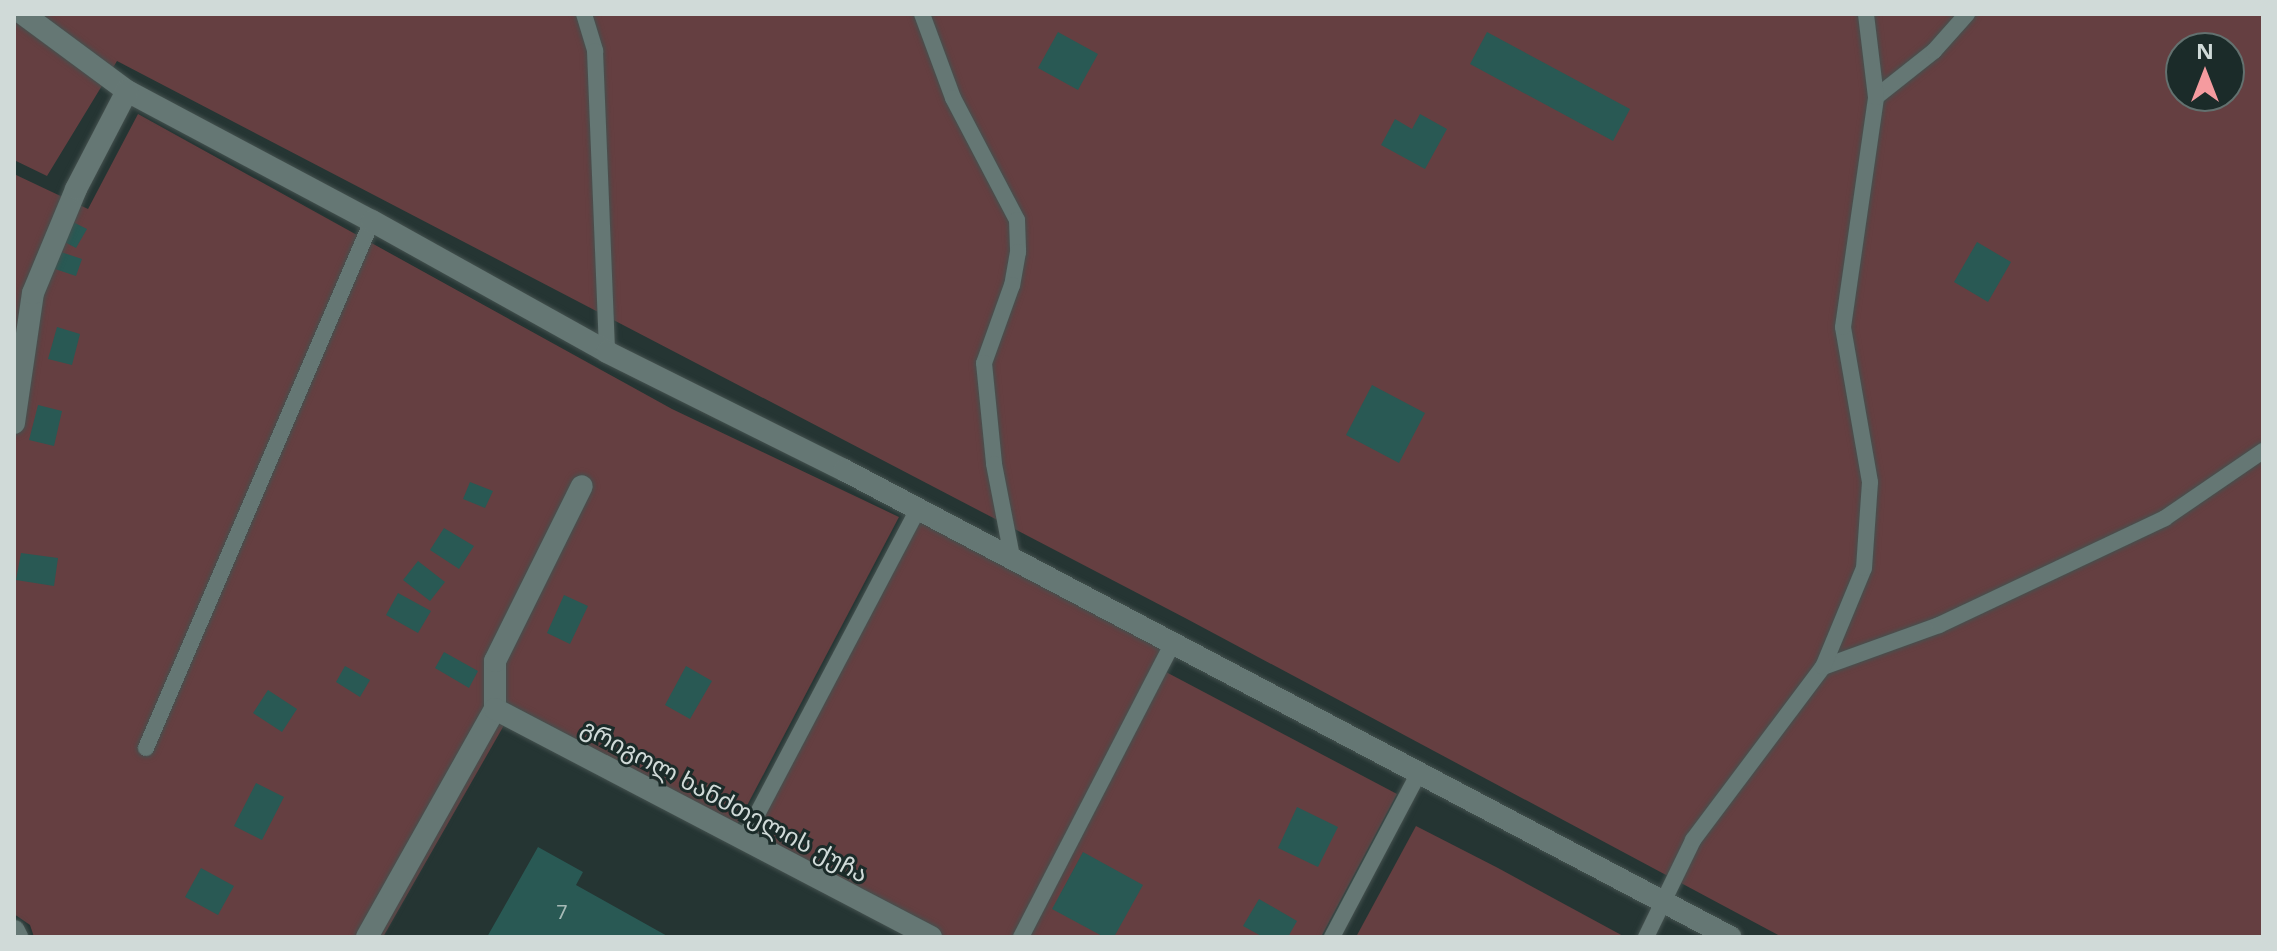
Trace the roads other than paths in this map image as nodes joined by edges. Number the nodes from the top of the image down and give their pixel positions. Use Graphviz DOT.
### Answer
graph roads {
  1 [pos="23,14"];
  2 [pos="584,14"];
  3 [pos="922,14"];
  4 [pos="1866,14"];
  5 [pos="1967,14"];
  6 [pos="127,91"];
  7 [pos="1876,97"];
  8 [pos="372,221"];
  9 [pos="607,352"];
  10 [pos="14,423"];
  11 [pos="2263,451"];
  12 [pos="582,486"];
  13 [pos="918,509"];
  14 [pos="1012,557"];
  15 [pos="1173,643"];
  16 [pos="1823,667"];
  17 [pos="495,709"];
  18 [pos="146,748"];
  19 [pos="1419,773"];
  20 [pos="744,839"];
  21 [pos="1663,903"];
  22 [pos="14,931"];
  23 [pos="17,937"];
  24 [pos="367,937"];
  25 [pos="931,937"];
  26 [pos="1021,937"];
  27 [pos="1332,937"];
  28 [pos="1646,937"];
  29 [pos="1730,937"];
  1 -- 6 [label="street"];
  2 -- 9 [label="lane"];
  3 -- 14 [label="lane"];
  4 -- 7 [label="lane"];
  5 -- 7 [label="lane"];
  6 -- 8 [label="street"];
  6 -- 10 [label="street"];
  7 -- 16 [label="lane"];
  8 -- 9 [label="street"];
  8 -- 18 [label="lane"];
  9 -- 13 [label="street"];
  11 -- 16 [label="lane"];
  12 -- 17 [label="street"];
  13 -- 14 [label="street"];
  13 -- 20 [label="lane"];
  14 -- 15 [label="street"];
  15 -- 19 [label="street"];
  15 -- 26 [label="lane"];
  16 -- 21 [label="lane"];
  17 -- 20 [label="street, გრიგოლ ხანძთელის ქუჩა"];
  17 -- 24 [label="street"];
  19 -- 21 [label="street"];
  19 -- 27 [label="lane"];
  20 -- 25 [label="street, გრიგოლ ხანძთელის ქუჩა"];
  21 -- 28 [label="lane"];
  21 -- 29 [label="street"];
  22 -- 23 [label="street"];
}
